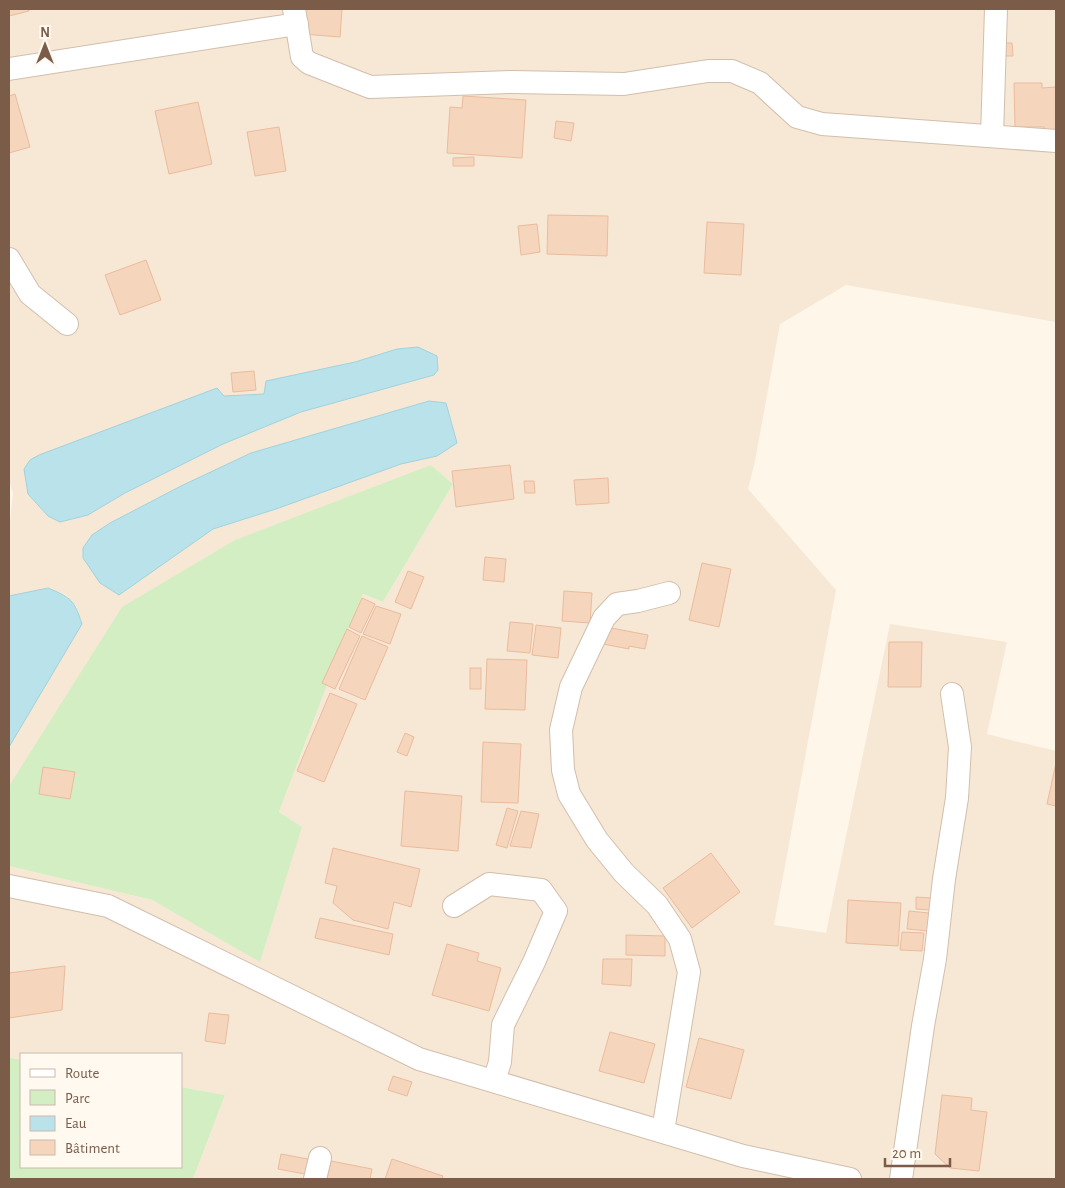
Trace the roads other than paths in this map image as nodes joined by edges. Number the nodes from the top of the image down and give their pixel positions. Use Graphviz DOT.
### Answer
graph roads {
  1 [pos="996,9"];
  2 [pos="296,16"];
  3 [pos="9,69"];
  4 [pos="992,136"];
  5 [pos="1056,141"];
  6 [pos="9,259"];
  7 [pos="67,324"];
  8 [pos="669,593"];
  9 [pos="952,694"];
  10 [pos="9,886"];
  11 [pos="454,906"];
  12 [pos="494,1081"];
  13 [pos="663,1131"];
  14 [pos="850,1179"];
  15 [pos="901,1179"];
  1 -- 4 [label="street"];
  2 -- 3 [label="street"];
  2 -- 4 [label="street"];
  4 -- 5 [label="street"];
  6 -- 7 [label="street"];
  8 -- 13 [label="street"];
  9 -- 15 [label="street"];
  10 -- 12 [label="street"];
  11 -- 12 [label="street"];
  12 -- 13 [label="street"];
  13 -- 14 [label="street"];
}
